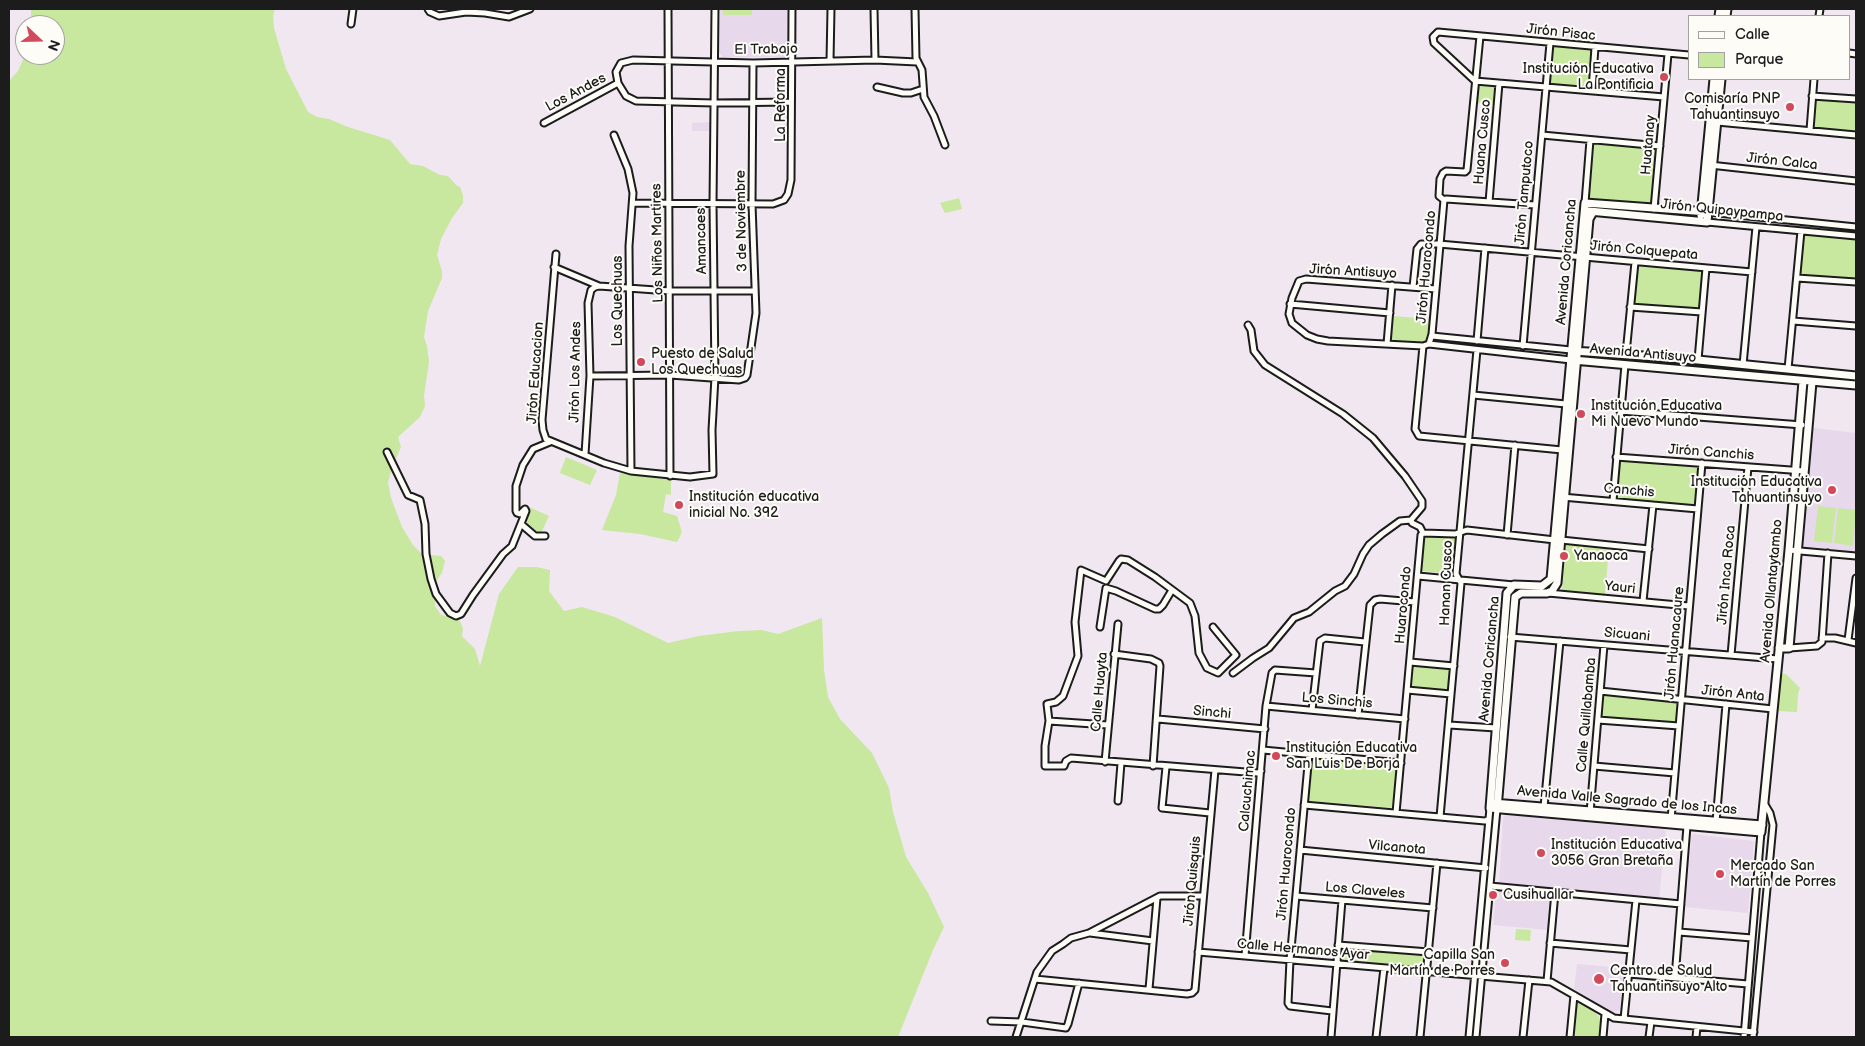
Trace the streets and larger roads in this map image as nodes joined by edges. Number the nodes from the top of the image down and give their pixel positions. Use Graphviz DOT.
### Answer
graph roads {
  1 [pos="353,9"];
  2 [pos="428,9"];
  3 [pos="530,9"];
  4 [pos="668,9"];
  5 [pos="715,9"];
  6 [pos="792,9"];
  7 [pos="831,9"];
  8 [pos="874,9"];
  9 [pos="915,9"];
  10 [pos="351,24"];
  11 [pos="1480,36"];
  12 [pos="1550,43"];
  13 [pos="1595,47"];
  14 [pos="1668,54"];
  15 [pos="1688,55"];
  16 [pos="875,60"];
  17 [pos="668,61"];
  18 [pos="792,61"];
  19 [pos="830,61"];
  20 [pos="714,62"];
  21 [pos="917,62"];
  22 [pos="753,63"];
  23 [pos="1714,80"];
  24 [pos="1721,80"];
  25 [pos="1814,80"];
  26 [pos="1475,81"];
  27 [pos="618,83"];
  28 [pos="1499,83"];
  29 [pos="1546,86"];
  30 [pos="877,87"];
  31 [pos="923,89"];
  32 [pos="1592,90"];
  33 [pos="1812,96"];
  34 [pos="1664,97"];
  35 [pos="1856,100"];
  36 [pos="668,102"];
  37 [pos="791,102"];
  38 [pos="714,103"];
  39 [pos="752,103"];
  40 [pos="1717,122"];
  41 [pos="544,123"];
  42 [pos="1810,130"];
  43 [pos="614,135"];
  44 [pos="1542,135"];
  45 [pos="1856,135"];
  46 [pos="1590,140"];
  47 [pos="945,145"];
  48 [pos="1660,146"];
  49 [pos="1709,165"];
  50 [pos="1856,181"];
  51 [pos="1444,200"];
  52 [pos="633,202"];
  53 [pos="1489,202"];
  54 [pos="668,203"];
  55 [pos="713,204"];
  56 [pos="752,204"];
  57 [pos="1535,205"];
  58 [pos="1585,207"];
  59 [pos="1654,209"];
  60 [pos="1593,212"];
  61 [pos="1705,212"];
  62 [pos="1704,222"];
  63 [pos="1756,227"];
  64 [pos="1856,227"];
  65 [pos="1801,232"];
  66 [pos="1856,236"];
  67 [pos="1439,244"];
  68 [pos="1485,248"];
  69 [pos="1531,252"];
  70 [pos="556,254"];
  71 [pos="1583,257"];
  72 [pos="1635,262"];
  73 [pos="554,267"];
  74 [pos="1706,268"];
  75 [pos="1752,272"];
  76 [pos="1797,278"];
  77 [pos="1856,282"];
  78 [pos="1392,285"];
  79 [pos="599,286"];
  80 [pos="1414,287"];
  81 [pos="628,289"];
  82 [pos="1436,289"];
  83 [pos="714,290"];
  84 [pos="670,291"];
  85 [pos="755,291"];
  86 [pos="1290,304"];
  87 [pos="1630,307"];
  88 [pos="1702,312"];
  89 [pos="1390,313"];
  90 [pos="1793,321"];
  91 [pos="1248,325"];
  92 [pos="1856,326"];
  93 [pos="1432,336"];
  94 [pos="1477,341"];
  95 [pos="1387,344"];
  96 [pos="1426,345"];
  97 [pos="1523,346"];
  98 [pos="1477,350"];
  99 [pos="1575,351"];
  100 [pos="1626,354"];
  101 [pos="1574,360"];
  102 [pos="1698,360"];
  103 [pos="1625,365"];
  104 [pos="1743,365"];
  105 [pos="1788,369"];
  106 [pos="630,375"];
  107 [pos="670,375"];
  108 [pos="590,376"];
  109 [pos="1856,376"];
  110 [pos="715,377"];
  111 [pos="1803,381"];
  112 [pos="1812,382"];
  113 [pos="1856,385"];
  114 [pos="1473,396"];
  115 [pos="1566,404"];
  116 [pos="1620,411"];
  117 [pos="1799,425"];
  118 [pos="1808,426"];
  119 [pos="550,442"];
  120 [pos="1468,442"];
  121 [pos="1516,444"];
  122 [pos="1562,450"];
  123 [pos="387,452"];
  124 [pos="584,454"];
  125 [pos="1616,457"];
  126 [pos="1702,463"];
  127 [pos="1748,466"];
  128 [pos="1795,470"];
  129 [pos="631,471"];
  130 [pos="1804,471"];
  131 [pos="713,474"];
  132 [pos="670,476"];
  133 [pos="1561,497"];
  134 [pos="1612,501"];
  135 [pos="1653,505"];
  136 [pos="1698,509"];
  137 [pos="1411,520"];
  138 [pos="521,524"];
  139 [pos="1460,532"];
  140 [pos="1423,533"];
  141 [pos="1507,535"];
  142 [pos="545,536"];
  143 [pos="1558,540"];
  144 [pos="1649,549"];
  145 [pos="1789,550"];
  146 [pos="1797,551"];
  147 [pos="1828,554"];
  148 [pos="1856,556"];
  149 [pos="1418,576"];
  150 [pos="1856,578"];
  151 [pos="1458,579"];
  152 [pos="1514,585"];
  153 [pos="1172,590"];
  154 [pos="1548,593"];
  155 [pos="1415,602"];
  156 [pos="1643,602"];
  157 [pos="1690,606"];
  158 [pos="1855,611"];
  159 [pos="1118,624"];
  160 [pos="1100,627"];
  161 [pos="1213,627"];
  162 [pos="1508,637"];
  163 [pos="1822,638"];
  164 [pos="1848,640"];
  165 [pos="1560,641"];
  166 [pos="1365,642"];
  167 [pos="1856,643"];
  168 [pos="1604,645"];
  169 [pos="1779,648"];
  170 [pos="1789,648"];
  171 [pos="1686,651"];
  172 [pos="1114,654"];
  173 [pos="1731,655"];
  174 [pos="1778,659"];
  175 [pos="1410,662"];
  176 [pos="1454,666"];
  177 [pos="1233,673"];
  178 [pos="1316,673"];
  179 [pos="1407,690"];
  180 [pos="1600,691"];
  181 [pos="1452,694"];
  182 [pos="1682,700"];
  183 [pos="1726,704"];
  184 [pos="1266,706"];
  185 [pos="1773,709"];
  186 [pos="1312,710"];
  187 [pos="1358,714"];
  188 [pos="1158,718"];
  189 [pos="1405,719"];
  190 [pos="1598,720"];
  191 [pos="1048,721"];
  192 [pos="1108,725"];
  193 [pos="1448,725"];
  194 [pos="1679,726"];
  195 [pos="1496,728"];
  196 [pos="1265,729"];
  197 [pos="1263,750"];
  198 [pos="1309,754"];
  199 [pos="1105,762"];
  200 [pos="1121,763"];
  201 [pos="1401,763"];
  202 [pos="1153,766"];
  203 [pos="1166,766"];
  204 [pos="1594,766"];
  205 [pos="1215,770"];
  206 [pos="1261,771"];
  207 [pos="1675,773"];
  208 [pos="1118,801"];
  209 [pos="1764,803"];
  210 [pos="1304,805"];
  211 [pos="1493,806"];
  212 [pos="1544,807"];
  213 [pos="1210,813"];
  214 [pos="1396,813"];
  215 [pos="1590,814"];
  216 [pos="1440,817"];
  217 [pos="1489,819"];
  218 [pos="1671,822"];
  219 [pos="1716,822"];
  220 [pos="1687,826"];
  221 [pos="1762,828"];
  222 [pos="1300,850"];
  223 [pos="1437,863"];
  224 [pos="1484,868"];
  225 [pos="1491,868"];
  226 [pos="1490,886"];
  227 [pos="1556,892"];
  228 [pos="1202,896"];
  229 [pos="1296,896"];
  230 [pos="1156,898"];
  231 [pos="1342,900"];
  232 [pos="1636,900"];
  233 [pos="1681,904"];
  234 [pos="1433,908"];
  235 [pos="1679,932"];
  236 [pos="1089,933"];
  237 [pos="1752,938"];
  238 [pos="1153,941"];
  239 [pos="1550,943"];
  240 [pos="1338,945"];
  241 [pos="1631,950"];
  242 [pos="1198,952"];
  243 [pos="1429,952"];
  244 [pos="1245,956"];
  245 [pos="1290,960"];
  246 [pos="1337,964"];
  247 [pos="1384,968"];
  248 [pos="1427,972"];
  249 [pos="1629,974"];
  250 [pos="1474,975"];
  251 [pos="1482,976"];
  252 [pos="1675,978"];
  253 [pos="1034,979"];
  254 [pos="1528,980"];
  255 [pos="1547,982"];
  256 [pos="1079,983"];
  257 [pos="1748,984"];
  258 [pos="1149,989"];
  259 [pos="1574,995"];
  260 [pos="1332,1011"];
  261 [pos="1605,1014"];
  262 [pos="1624,1019"];
  263 [pos="991,1021"];
  264 [pos="1022,1022"];
  265 [pos="1651,1022"];
  266 [pos="1697,1026"];
  267 [pos="1744,1034"];
  268 [pos="1754,1035"];
  269 [pos="1016,1037"];
  270 [pos="1331,1037"];
  271 [pos="1376,1037"];
  272 [pos="1420,1037"];
  273 [pos="1469,1037"];
  274 [pos="1476,1037"];
  275 [pos="1523,1037"];
  276 [pos="1570,1037"];
  277 [pos="1603,1037"];
  278 [pos="1650,1037"];
  279 [pos="1696,1037"];
  1 -- 10 [label="street"];
  2 -- 3 [label="street"];
  4 -- 17 [label="street, Los Niños Martires"];
  5 -- 20 [label="street, Amancaes"];
  6 -- 18 [label="street, La Reforma"];
  7 -- 19 [label="street"];
  8 -- 16 [label="street"];
  9 -- 21 [label="street"];
  11 -- 12 [label="street, Jirón Pisac"];
  11 -- 26 [label="street, Jirón Huarocondo"];
  11 -- 26 [label="street, Jirón Pisac"];
  12 -- 13 [label="street, Jirón Pisac"];
  12 -- 29 [label="street, Jirón Tamputoco"];
  13 -- 14 [label="street, Jirón Pisac"];
  13 -- 32 [label="street"];
  14 -- 15 [label="street, Jirón Pisac"];
  14 -- 34 [label="street, Huatanay"];
  16 -- 19 [label="street, El Trabajo"];
  16 -- 21 [label="street, El Trabajo"];
  17 -- 20 [label="street, El Trabajo"];
  17 -- 27 [label="street, El Trabajo"];
  17 -- 36 [label="street, Los Niños Martires"];
  18 -- 19 [label="street, El Trabajo"];
  18 -- 22 [label="street, El Trabajo"];
  18 -- 37 [label="street, La Reforma"];
  20 -- 22 [label="street, El Trabajo"];
  20 -- 38 [label="street, Amancaes"];
  21 -- 31 [label="street"];
  22 -- 39 [label="street, 3 de Noviembre"];
  23 -- 49 [label="street"];
  24 -- 40 [label="street"];
  25 -- 33 [label="street"];
  26 -- 28 [label="street"];
  26 -- 51 [label="street, Jirón Huarocondo"];
  27 -- 36 [label="street"];
  27 -- 41 [label="street, Los Andes"];
  28 -- 29 [label="street"];
  28 -- 53 [label="street, Huana Cusco"];
  29 -- 32 [label="street"];
  29 -- 44 [label="street, Jirón Tamputoco"];
  30 -- 31 [label="street"];
  31 -- 47 [label="street"];
  32 -- 34 [label="street"];
  33 -- 35 [label="street"];
  33 -- 42 [label="street"];
  34 -- 48 [label="street, Huatanay"];
  36 -- 38 [label="street"];
  36 -- 54 [label="street, Los Niños Martires"];
  37 -- 39 [label="street"];
  37 -- 56 [label="street, La Reforma"];
  38 -- 39 [label="street"];
  38 -- 55 [label="street, Amancaes"];
  39 -- 56 [label="street, 3 de Noviembre"];
  40 -- 42 [label="street"];
  40 -- 49 [label="street"];
  42 -- 45 [label="street"];
  43 -- 52 [label="street, Los Quechuas"];
  44 -- 46 [label="street"];
  44 -- 57 [label="street, Jirón Tamputoco"];
  46 -- 48 [label="street"];
  46 -- 58 [label="street, Avenida Coricancha"];
  48 -- 59 [label="street, Huatanay"];
  49 -- 50 [label="street, Jirón Calca"];
  49 -- 61 [label="street"];
  51 -- 53 [label="street"];
  51 -- 67 [label="street, Jirón Huarocondo"];
  52 -- 54 [label="street"];
  52 -- 81 [label="street, Los Quechuas"];
  53 -- 57 [label="street"];
  54 -- 55 [label="street"];
  54 -- 84 [label="street, Los Niños Martires"];
  55 -- 56 [label="street"];
  55 -- 83 [label="street, Amancaes"];
  56 -- 85 [label="street, 3 de Noviembre"];
  57 -- 69 [label="street, Jirón Tamputoco"];
  58 -- 59 [label="street, Jirón Quipaypampa"];
  58 -- 60 [label="street, Jirón Quipaypampa"];
  58 -- 71 [label="street, Avenida Coricancha"];
  59 -- 61 [label="street, Jirón Quipaypampa"];
  60 -- 62 [label="street, Jirón Quipaypampa"];
  60 -- 71 [label="street, Avenida Coricancha"];
  61 -- 62 [label="street"];
  61 -- 64 [label="street"];
  62 -- 63 [label="street, Jirón Quipaypampa"];
  63 -- 65 [label="street, Jirón Quipaypampa"];
  63 -- 75 [label="street"];
  65 -- 66 [label="street, Jirón Quipaypampa"];
  65 -- 76 [label="street"];
  67 -- 68 [label="street, Jirón Colquepata"];
  67 -- 80 [label="street, Jirón Colquepata"];
  67 -- 82 [label="street, Jirón Huarocondo"];
  68 -- 69 [label="street, Jirón Colquepata"];
  68 -- 94 [label="street"];
  69 -- 71 [label="street, Jirón Colquepata"];
  69 -- 97 [label="street, Jirón Tamputoco"];
  70 -- 73 [label="street, Jirón Educacion"];
  71 -- 72 [label="street, Jirón Colquepata"];
  71 -- 99 [label="street, Avenida Coricancha"];
  72 -- 74 [label="street, Jirón Colquepata"];
  72 -- 87 [label="street"];
  73 -- 79 [label="street"];
  73 -- 119 [label="street, Jirón Educacion"];
  74 -- 75 [label="street, Jirón Colquepata"];
  74 -- 88 [label="street"];
  75 -- 104 [label="street"];
  76 -- 77 [label="street"];
  76 -- 90 [label="street"];
  78 -- 80 [label="street, Jirón Antisuyo"];
  78 -- 86 [label="street, Jirón Antisuyo"];
  78 -- 89 [label="street"];
  79 -- 81 [label="street"];
  79 -- 108 [label="street, Jirón Los Andes"];
  80 -- 82 [label="street, Jirón Antisuyo"];
  81 -- 84 [label="street"];
  81 -- 106 [label="street, Los Quechuas"];
  82 -- 93 [label="street, Jirón Huarocondo"];
  83 -- 84 [label="street"];
  83 -- 85 [label="street"];
  83 -- 110 [label="street, Amancaes"];
  84 -- 107 [label="street, Los Niños Martires"];
  85 -- 110 [label="street, 3 de Noviembre"];
  86 -- 89 [label="street"];
  86 -- 95 [label="street"];
  87 -- 88 [label="street"];
  87 -- 100 [label="street"];
  88 -- 102 [label="street"];
  89 -- 95 [label="street"];
  90 -- 92 [label="street"];
  90 -- 105 [label="street"];
  91 -- 137 [label="street"];
  93 -- 94 [label="street, Avenida Antisuyo"];
  93 -- 96 [label="street, Jirón Huarocondo"];
  94 -- 97 [label="street, Avenida Antisuyo"];
  95 -- 96 [label="street"];
  96 -- 98 [label="street, Avenida Antisuyo"];
  96 -- 120 [label="street, Jirón Huarocondo"];
  97 -- 99 [label="street, Avenida Antisuyo"];
  98 -- 101 [label="street, Avenida Antisuyo"];
  98 -- 114 [label="street, Hanan Cusco"];
  99 -- 100 [label="street, Avenida Antisuyo"];
  99 -- 101 [label="street, Avenida Coricancha"];
  100 -- 102 [label="street, Avenida Antisuyo"];
  101 -- 103 [label="street, Avenida Antisuyo"];
  101 -- 115 [label="street, Avenida Coricancha"];
  101 -- 133 [label="street, Avenida Coricancha"];
  102 -- 104 [label="street, Avenida Antisuyo"];
  103 -- 111 [label="street, Avenida Antisuyo"];
  103 -- 116 [label="street"];
  104 -- 105 [label="street, Avenida Antisuyo"];
  105 -- 109 [label="street, Avenida Antisuyo"];
  106 -- 107 [label="street"];
  106 -- 108 [label="street"];
  106 -- 129 [label="street, Los Quechuas"];
  107 -- 110 [label="street"];
  107 -- 132 [label="street, Los Niños Martires"];
  108 -- 124 [label="street, Jirón Los Andes"];
  110 -- 131 [label="street, Amancaes"];
  111 -- 112 [label="street, Avenida Antisuyo"];
  111 -- 117 [label="street, Avenida Ollantaytambo"];
  112 -- 113 [label="street, Avenida Antisuyo"];
  112 -- 118 [label="street, Avenida Ollantaytambo"];
  114 -- 115 [label="street"];
  114 -- 120 [label="street, Hanan Cusco"];
  115 -- 122 [label="street, Avenida Coricancha"];
  116 -- 117 [label="street"];
  116 -- 125 [label="street"];
  117 -- 118 [label="street"];
  117 -- 128 [label="street, Avenida Ollantaytambo"];
  118 -- 130 [label="street, Avenida Ollantaytambo"];
  119 -- 124 [label="street, Jirón Educacion"];
  119 -- 138 [label="street"];
  120 -- 121 [label="street"];
  120 -- 139 [label="street, Hanan Cusco"];
  121 -- 122 [label="street"];
  121 -- 141 [label="street"];
  122 -- 133 [label="street, Avenida Coricancha"];
  123 -- 138 [label="street"];
  124 -- 129 [label="street, Jirón Educacion"];
  125 -- 126 [label="street, Jirón Canchis"];
  125 -- 134 [label="street"];
  126 -- 127 [label="street, Jirón Canchis"];
  126 -- 136 [label="street, Jirón Huanacaure"];
  127 -- 128 [label="street, Jirón Canchis"];
  127 -- 173 [label="street, Jirón Inca Roca"];
  128 -- 130 [label="street, Jirón Canchis"];
  128 -- 145 [label="street, Avenida Ollantaytambo"];
  129 -- 132 [label="street, Jirón Educacion"];
  130 -- 146 [label="street, Avenida Ollantaytambo"];
  131 -- 132 [label="street, Jirón Educacion"];
  133 -- 134 [label="street, Canchis"];
  133 -- 143 [label="street, Avenida Coricancha"];
  134 -- 135 [label="street, Canchis"];
  135 -- 136 [label="street, Canchis"];
  135 -- 144 [label="street"];
  136 -- 157 [label="street, Jirón Huanacaure"];
  137 -- 140 [label="street"];
  137 -- 177 [label="street"];
  138 -- 142 [label="street"];
  139 -- 140 [label="street"];
  139 -- 141 [label="street"];
  139 -- 151 [label="street, Hanan Cusco"];
  140 -- 149 [label="street, Huarocondo"];
  141 -- 143 [label="street"];
  143 -- 144 [label="street"];
  143 -- 152 [label="street, Avenida Coricancha"];
  143 -- 154 [label="street, Avenida Coricancha"];
  144 -- 156 [label="street"];
  145 -- 146 [label="street"];
  145 -- 169 [label="street, Avenida Ollantaytambo"];
  146 -- 147 [label="street"];
  146 -- 170 [label="street, Avenida Ollantaytambo"];
  147 -- 148 [label="street"];
  147 -- 163 [label="street"];
  149 -- 151 [label="street"];
  149 -- 155 [label="street, Huarocondo"];
  150 -- 158 [label="street"];
  151 -- 152 [label="street"];
  151 -- 176 [label="street, Hanan Cusco"];
  152 -- 162 [label="street, Avenida Coricancha"];
  153 -- 160 [label="street"];
  153 -- 161 [label="street"];
  153 -- 191 [label="street"];
  154 -- 156 [label="street, Yauri"];
  154 -- 162 [label="street, Avenida Coricancha"];
  155 -- 166 [label="street"];
  155 -- 175 [label="street, Huarocondo"];
  156 -- 157 [label="street, Yauri"];
  157 -- 171 [label="street, Jirón Huanacaure"];
  158 -- 164 [label="street"];
  159 -- 172 [label="street, Calle Huayta"];
  162 -- 165 [label="street, Sicuani"];
  162 -- 195 [label="street, Avenida Coricancha"];
  162 -- 211 [label="street, Avenida Coricancha"];
  163 -- 164 [label="street"];
  163 -- 170 [label="street"];
  164 -- 167 [label="street"];
  165 -- 168 [label="street, Sicuani"];
  165 -- 212 [label="street"];
  166 -- 178 [label="street"];
  166 -- 187 [label="street"];
  168 -- 171 [label="street, Sicuani"];
  168 -- 180 [label="street, Calle Quillabamba"];
  169 -- 170 [label="street"];
  169 -- 174 [label="street, Avenida Ollantaytambo"];
  171 -- 173 [label="street, Sicuani"];
  171 -- 182 [label="street, Jirón Huanacaure"];
  172 -- 188 [label="street"];
  172 -- 192 [label="street, Calle Huayta"];
  173 -- 174 [label="street, Sicuani"];
  174 -- 185 [label="street, Avenida Ollantaytambo"];
  175 -- 176 [label="street"];
  175 -- 179 [label="street, Huarocondo"];
  176 -- 181 [label="street, Hanan Cusco"];
  178 -- 184 [label="street, Calcuchimac"];
  178 -- 186 [label="street"];
  179 -- 181 [label="street"];
  179 -- 189 [label="street, Huarocondo"];
  180 -- 182 [label="street, Jirón Anta"];
  180 -- 190 [label="street, Calle Quillabamba"];
  181 -- 193 [label="street, Hanan Cusco"];
  182 -- 183 [label="street, Jirón Anta"];
  182 -- 194 [label="street, Jirón Huanacaure"];
  183 -- 185 [label="street, Jirón Anta"];
  183 -- 219 [label="street"];
  184 -- 186 [label="street, Los Sinchis"];
  184 -- 196 [label="street, Calcuchimac"];
  185 -- 209 [label="street, Avenida Ollantaytambo"];
  186 -- 187 [label="street, Los Sinchis"];
  187 -- 189 [label="street, Los Sinchis"];
  188 -- 196 [label="street, Sinchi"];
  188 -- 202 [label="street"];
  189 -- 201 [label="street, Huarocondo"];
  190 -- 194 [label="street"];
  190 -- 204 [label="street, Calle Quillabamba"];
  191 -- 192 [label="street"];
  191 -- 199 [label="street"];
  192 -- 199 [label="street, Calle Huayta"];
  193 -- 195 [label="street"];
  193 -- 216 [label="street, Hanan Cusco"];
  194 -- 207 [label="street, Jirón Huanacaure"];
  195 -- 211 [label="street, Avenida Coricancha"];
  196 -- 197 [label="street, Calcuchimac"];
  197 -- 198 [label="street"];
  197 -- 206 [label="street, Calcuchimac"];
  198 -- 201 [label="street"];
  198 -- 210 [label="street, Jirón Huarocondo"];
  199 -- 200 [label="street"];
  200 -- 202 [label="street"];
  200 -- 208 [label="street"];
  201 -- 214 [label="street, Huarocondo"];
  202 -- 203 [label="street"];
  203 -- 205 [label="street"];
  203 -- 213 [label="street"];
  204 -- 207 [label="street"];
  204 -- 215 [label="street, Calle Quillabamba"];
  205 -- 206 [label="street"];
  205 -- 213 [label="street, Jirón Quisquis"];
  206 -- 244 [label="street, Calcuchimac"];
  207 -- 218 [label="street, Jirón Huanacaure"];
  209 -- 221 [label="street, Avenida Ollantaytambo"];
  209 -- 268 [label="street, Avenida Ollantaytambo"];
  210 -- 214 [label="street"];
  210 -- 222 [label="street, Jirón Huarocondo"];
  211 -- 212 [label="street, Avenida Valle Sagrado de los Incas"];
  211 -- 215 [label="street, Avenida Valle Sagrado de los Incas"];
  211 -- 217 [label="street, Avenida Coricancha"];
  211 -- 225 [label="street, Avenida Coricancha"];
  212 -- 215 [label="street, Avenida Valle Sagrado de los Incas"];
  213 -- 228 [label="street, Jirón Quisquis"];
  214 -- 216 [label="street"];
  215 -- 218 [label="street, Avenida Valle Sagrado de los Incas"];
  216 -- 217 [label="street"];
  217 -- 224 [label="street, Avenida Coricancha"];
  218 -- 219 [label="street, Avenida Valle Sagrado de los Incas"];
  218 -- 220 [label="street, Avenida Valle Sagrado de los Incas"];
  219 -- 221 [label="street, Avenida Valle Sagrado de los Incas"];
  220 -- 221 [label="street, Avenida Valle Sagrado de los Incas"];
  220 -- 233 [label="street"];
  221 -- 237 [label="street, Avenida Ollantaytambo"];
  222 -- 223 [label="street, Vilcanota"];
  222 -- 229 [label="street, Jirón Huarocondo"];
  223 -- 224 [label="street, Vilcanota"];
  223 -- 234 [label="street"];
  224 -- 225 [label="street, Vilcanota"];
  224 -- 250 [label="street, Avenida Coricancha"];
  225 -- 226 [label="street, Avenida Coricancha"];
  226 -- 227 [label="street"];
  226 -- 251 [label="street, Avenida Coricancha"];
  227 -- 232 [label="street"];
  227 -- 239 [label="street"];
  228 -- 230 [label="street"];
  228 -- 242 [label="street, Jirón Quisquis"];
  229 -- 231 [label="street, Los Claveles"];
  229 -- 245 [label="street, Jirón Huarocondo"];
  230 -- 236 [label="street"];
  230 -- 238 [label="street"];
  231 -- 234 [label="street, Los Claveles"];
  231 -- 240 [label="street"];
  232 -- 233 [label="street"];
  232 -- 241 [label="street"];
  233 -- 235 [label="street"];
  234 -- 243 [label="street"];
  235 -- 237 [label="street"];
  235 -- 252 [label="street"];
  236 -- 238 [label="street"];
  236 -- 253 [label="street"];
  237 -- 257 [label="street, Avenida Ollantaytambo"];
  238 -- 258 [label="street"];
  239 -- 241 [label="street"];
  239 -- 255 [label="street"];
  240 -- 243 [label="street"];
  240 -- 246 [label="street"];
  241 -- 249 [label="street"];
  242 -- 244 [label="street, Calle Hermanos Ayar"];
  242 -- 258 [label="street, Jirón Quisquis"];
  243 -- 248 [label="street"];
  244 -- 245 [label="street, Calle Hermanos Ayar"];
  245 -- 246 [label="street, Calle Hermanos Ayar"];
  245 -- 260 [label="street, Jirón Huarocondo"];
  246 -- 247 [label="street, Calle Hermanos Ayar"];
  246 -- 260 [label="street"];
  247 -- 248 [label="street, Calle Hermanos Ayar"];
  247 -- 271 [label="street"];
  248 -- 250 [label="street, Calle Hermanos Ayar"];
  248 -- 272 [label="street"];
  249 -- 252 [label="street"];
  249 -- 262 [label="street"];
  250 -- 251 [label="street, Calle Hermanos Ayar"];
  250 -- 273 [label="street, Avenida Coricancha"];
  251 -- 254 [label="street, Calle Hermanos Ayar"];
  251 -- 274 [label="street, Avenida Coricancha"];
  252 -- 257 [label="street"];
  253 -- 256 [label="street"];
  253 -- 264 [label="street"];
  254 -- 255 [label="street, Calle Hermanos Ayar"];
  254 -- 275 [label="street"];
  255 -- 259 [label="street, Calle Hermanos Ayar"];
  256 -- 258 [label="street"];
  256 -- 264 [label="street"];
  257 -- 267 [label="street, Avenida Ollantaytambo"];
  259 -- 261 [label="street, Calle Hermanos Ayar"];
  259 -- 276 [label="street"];
  260 -- 270 [label="street"];
  261 -- 262 [label="street, Calle Hermanos Ayar"];
  261 -- 277 [label="street"];
  262 -- 265 [label="street, Calle Hermanos Ayar"];
  263 -- 264 [label="street"];
  264 -- 269 [label="street"];
  265 -- 266 [label="street, Calle Hermanos Ayar"];
  265 -- 278 [label="street"];
  266 -- 267 [label="street, Calle Hermanos Ayar"];
  266 -- 279 [label="street"];
  267 -- 268 [label="street, Calle Hermanos Ayar"];
}
